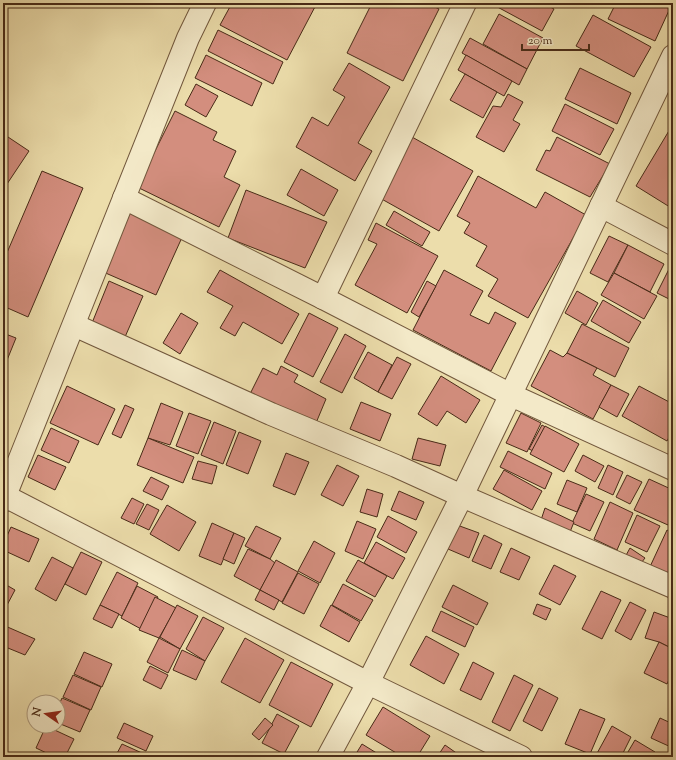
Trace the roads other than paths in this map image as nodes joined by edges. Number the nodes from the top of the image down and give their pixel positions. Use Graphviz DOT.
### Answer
graph roads {
  1 [pos="204,3"];
  2 [pos="465,3"];
  3 [pos="673,56"];
  4 [pos="124,198"];
  5 [pos="601,206"];
  6 [pos="673,244"];
  7 [pos="323,298"];
  8 [pos="74,325"];
  9 [pos="511,395"];
  10 [pos="673,469"];
  11 [pos="462,496"];
  12 [pos="4,498"];
  13 [pos="673,587"];
  14 [pos="368,683"];
  15 [pos="328,757"];
  16 [pos="521,757"];
  1 -- 4 [label="street"];
  2 -- 7 [label="street"];
  3 -- 5 [label="street"];
  4 -- 7 [label="street"];
  4 -- 8 [label="street"];
  5 -- 6 [label="street"];
  5 -- 9 [label="street"];
  7 -- 9 [label="street"];
  8 -- 11 [label="street"];
  8 -- 12 [label="street"];
  9 -- 10 [label="street"];
  9 -- 11 [label="street"];
  11 -- 13 [label="street"];
  11 -- 14 [label="street"];
  12 -- 14 [label="street"];
  14 -- 15 [label="street"];
  14 -- 16 [label="street"];
}
